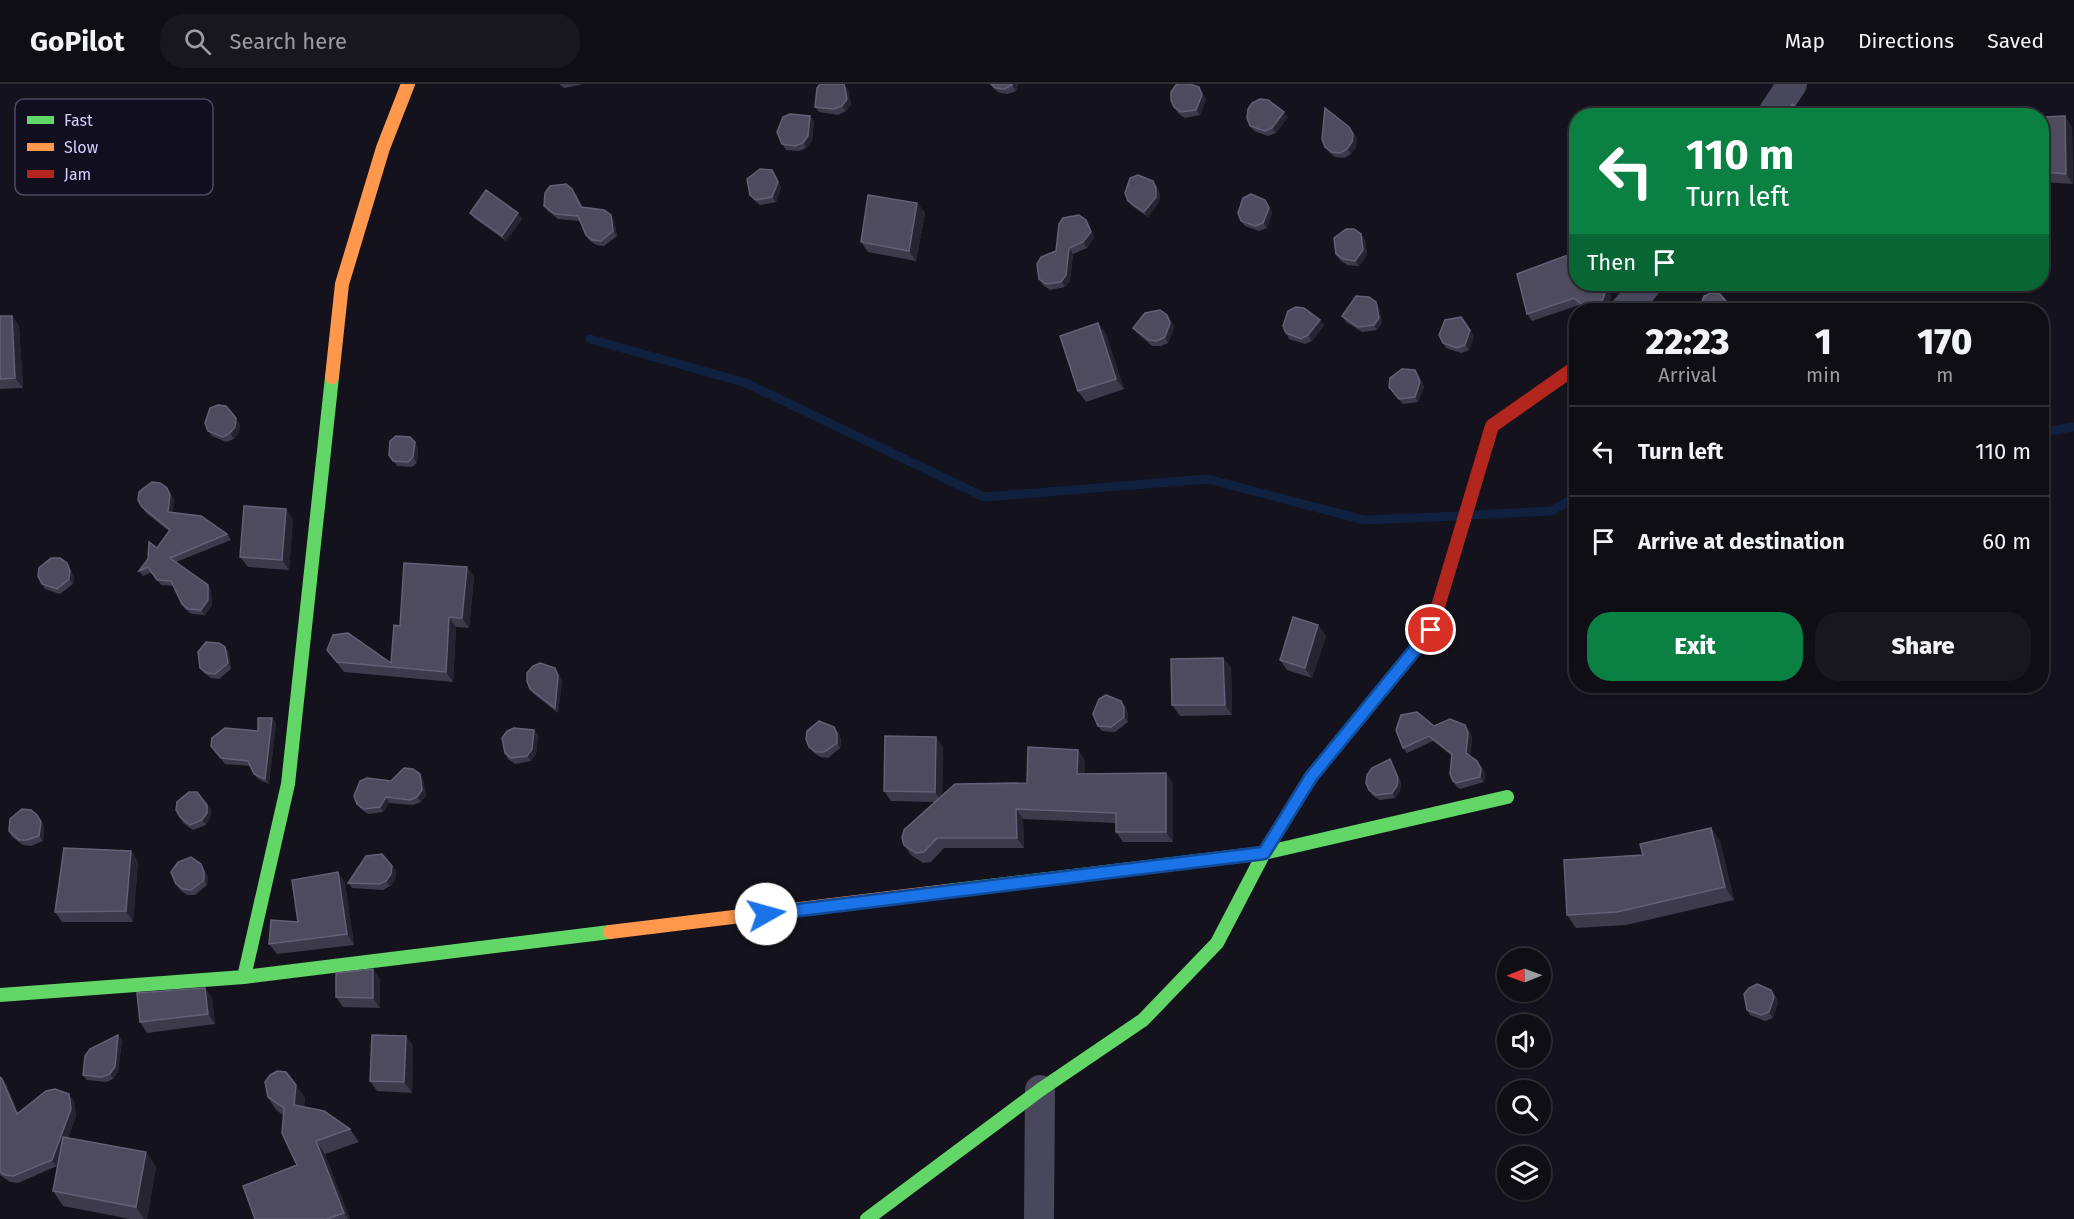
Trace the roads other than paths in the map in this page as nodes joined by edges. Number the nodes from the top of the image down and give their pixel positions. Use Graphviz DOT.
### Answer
graph roads {
  1 [pos="408,84"];
  2 [pos="1792,84"];
  3 [pos="1776,108"];
  4 [pos="1641,291"];
  5 [pos="1631,303"];
  6 [pos="1569,372"];
  7 [pos="1507,797"];
  8 [pos="1264,853"];
  9 [pos="243,977"];
  10 [pos="0,995"];
  11 [pos="1040,1090"];
  12 [pos="867,1219"];
  13 [pos="1039,1219"];
  1 -- 9 [label="street"];
  2 -- 3 [label="street"];
  4 -- 5 [label="street"];
  6 -- 8 [label="street"];
  7 -- 8 [label="street"];
  8 -- 9 [label="street"];
  8 -- 11 [label="street"];
  9 -- 10 [label="street"];
  11 -- 12 [label="street"];
  11 -- 13 [label="street"];
}
